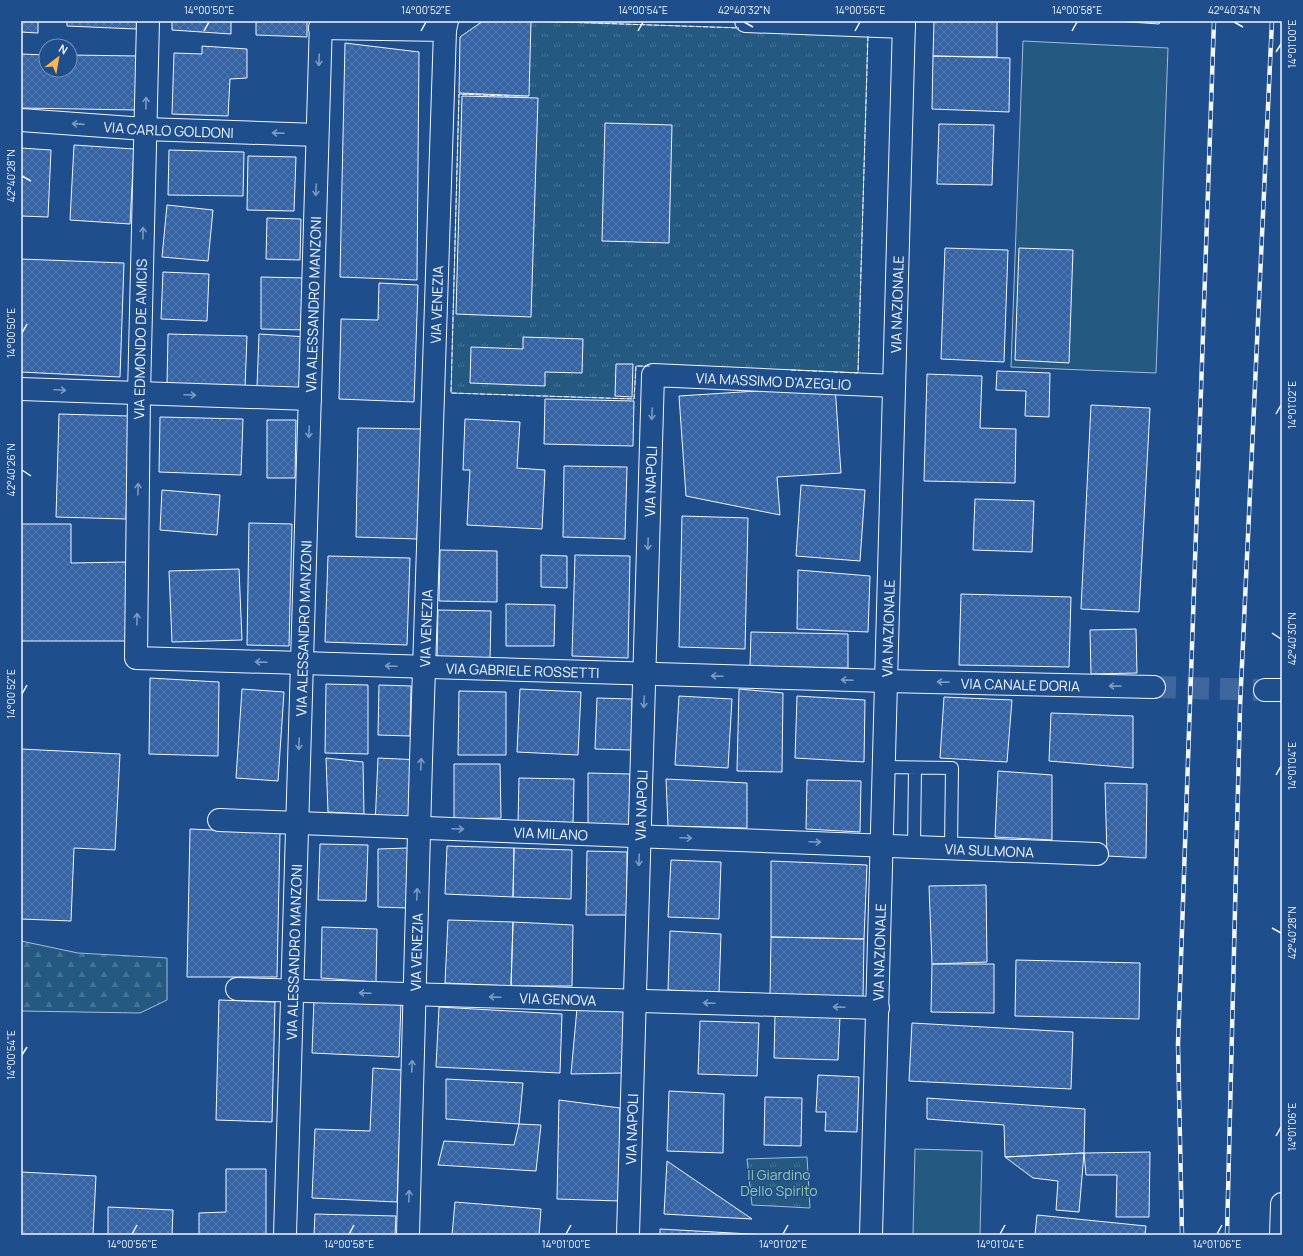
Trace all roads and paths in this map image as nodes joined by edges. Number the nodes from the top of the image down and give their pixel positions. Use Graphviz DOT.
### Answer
graph roads {
  1 [pos="148,21"];
  2 [pos="746,21"];
  3 [pos="320,24"];
  4 [pos="904,24"];
  5 [pos="446,26"];
  6 [pos="21,120"];
  7 [pos="145,129"];
  8 [pos="317,135"];
  9 [pos="654,375"];
  10 [pos="894,386"];
  11 [pos="21,389"];
  12 [pos="139,394"];
  13 [pos="310,399"];
  14 [pos="136,658"];
  15 [pos="302,663"];
  16 [pos="424,667"];
  17 [pos="644,673"];
  18 [pos="886,681"];
  19 [pos="1154,687"];
  20 [pos="884,767"];
  21 [pos="915,768"];
  22 [pos="219,820"];
  23 [pos="297,823"];
  24 [pos="419,828"];
  25 [pos="640,836"];
  26 [pos="882,845"];
  27 [pos="914,846"];
  28 [pos="951,847"];
  29 [pos="1097,854"];
  30 [pos="238,989"];
  31 [pos="292,991"];
  32 [pos="414,994"];
  33 [pos="635,1001"];
  34 [pos="878,1008"];
  35 [pos="1282,1204"];
  36 [pos="285,1235"];
  37 [pos="408,1235"];
  38 [pos="628,1235"];
  39 [pos="871,1235"];
  40 [pos="1281,1235"];
  7 -- 1 [label="street, VIA EDMONDO DE AMICIS, one-way"];
  2 -- 4 [label="street"];
  3 -- 5 [label="street"];
  3 -- 8 [label="street, VIA ALESSANDRO MANZONI, one-way"];
  4 -- 10 [label="street, VIA NAZIONALE"];
  5 -- 16 [label="street, VIA VENEZIA"];
  7 -- 6 [label="street, VIA CARLO GOLDONI, one-way"];
  8 -- 7 [label="street, VIA CARLO GOLDONI, one-way"];
  12 -- 7 [label="street, VIA EDMONDO DE AMICIS, one-way"];
  8 -- 13 [label="street, VIA ALESSANDRO MANZONI, one-way"];
  9 -- 10 [label="street, VIA MASSIMO D'AZEGLIO"];
  9 -- 17 [label="street, VIA NAPOLI, one-way"];
  10 -- 18 [label="street, VIA NAZIONALE"];
  11 -- 12 [label="street, one-way"];
  12 -- 13 [label="street, one-way"];
  14 -- 12 [label="street, VIA EDMONDO DE AMICIS, one-way"];
  13 -- 15 [label="street, VIA ALESSANDRO MANZONI, one-way"];
  15 -- 14 [label="street, VIA GABRIELE ROSSETTI, one-way"];
  16 -- 15 [label="street, VIA GABRIELE ROSSETTI, one-way"];
  15 -- 23 [label="street, VIA ALESSANDRO MANZONI, one-way"];
  16 -- 17 [label="street, VIA GABRIELE ROSSETTI"];
  24 -- 16 [label="street, VIA VENEZIA, one-way"];
  18 -- 17 [label="street, VIA GABRIELE ROSSETTI, one-way"];
  17 -- 25 [label="street, VIA NAPOLI, one-way"];
  19 -- 18 [label="street, VIA CANALE DORIA, one-way"];
  18 -- 20 [label="street, VIA NAZIONALE"];
  20 -- 21 [label="lane"];
  20 -- 26 [label="street, VIA NAZIONALE"];
  21 -- 27 [label="lane"];
  21 -- 28 [label="lane"];
  22 -- 23 [label="street, VIA MILANO"];
  23 -- 24 [label="street, VIA MILANO"];
  23 -- 31 [label="street, VIA ALESSANDRO MANZONI"];
  24 -- 25 [label="street, VIA MILANO, one-way"];
  32 -- 24 [label="street, VIA VENEZIA, one-way"];
  25 -- 26 [label="street, VIA MILANO, one-way"];
  25 -- 33 [label="street, VIA NAPOLI, one-way"];
  26 -- 27 [label="street, VIA SULMONA"];
  26 -- 34 [label="street, VIA NAZIONALE"];
  27 -- 28 [label="street, VIA SULMONA"];
  28 -- 29 [label="street, VIA SULMONA"];
  30 -- 31 [label="street, VIA GENOVA"];
  32 -- 31 [label="street, VIA GENOVA, one-way"];
  31 -- 36 [label="street, VIA ALESSANDRO MANZONI"];
  33 -- 32 [label="street, VIA GENOVA, one-way"];
  37 -- 32 [label="street, VIA VENEZIA, one-way"];
  34 -- 33 [label="street, VIA GENOVA, one-way"];
  33 -- 38 [label="street, VIA NAPOLI"];
  34 -- 39 [label="street, VIA NAZIONALE"];
  35 -- 40 [label="street"];
}
